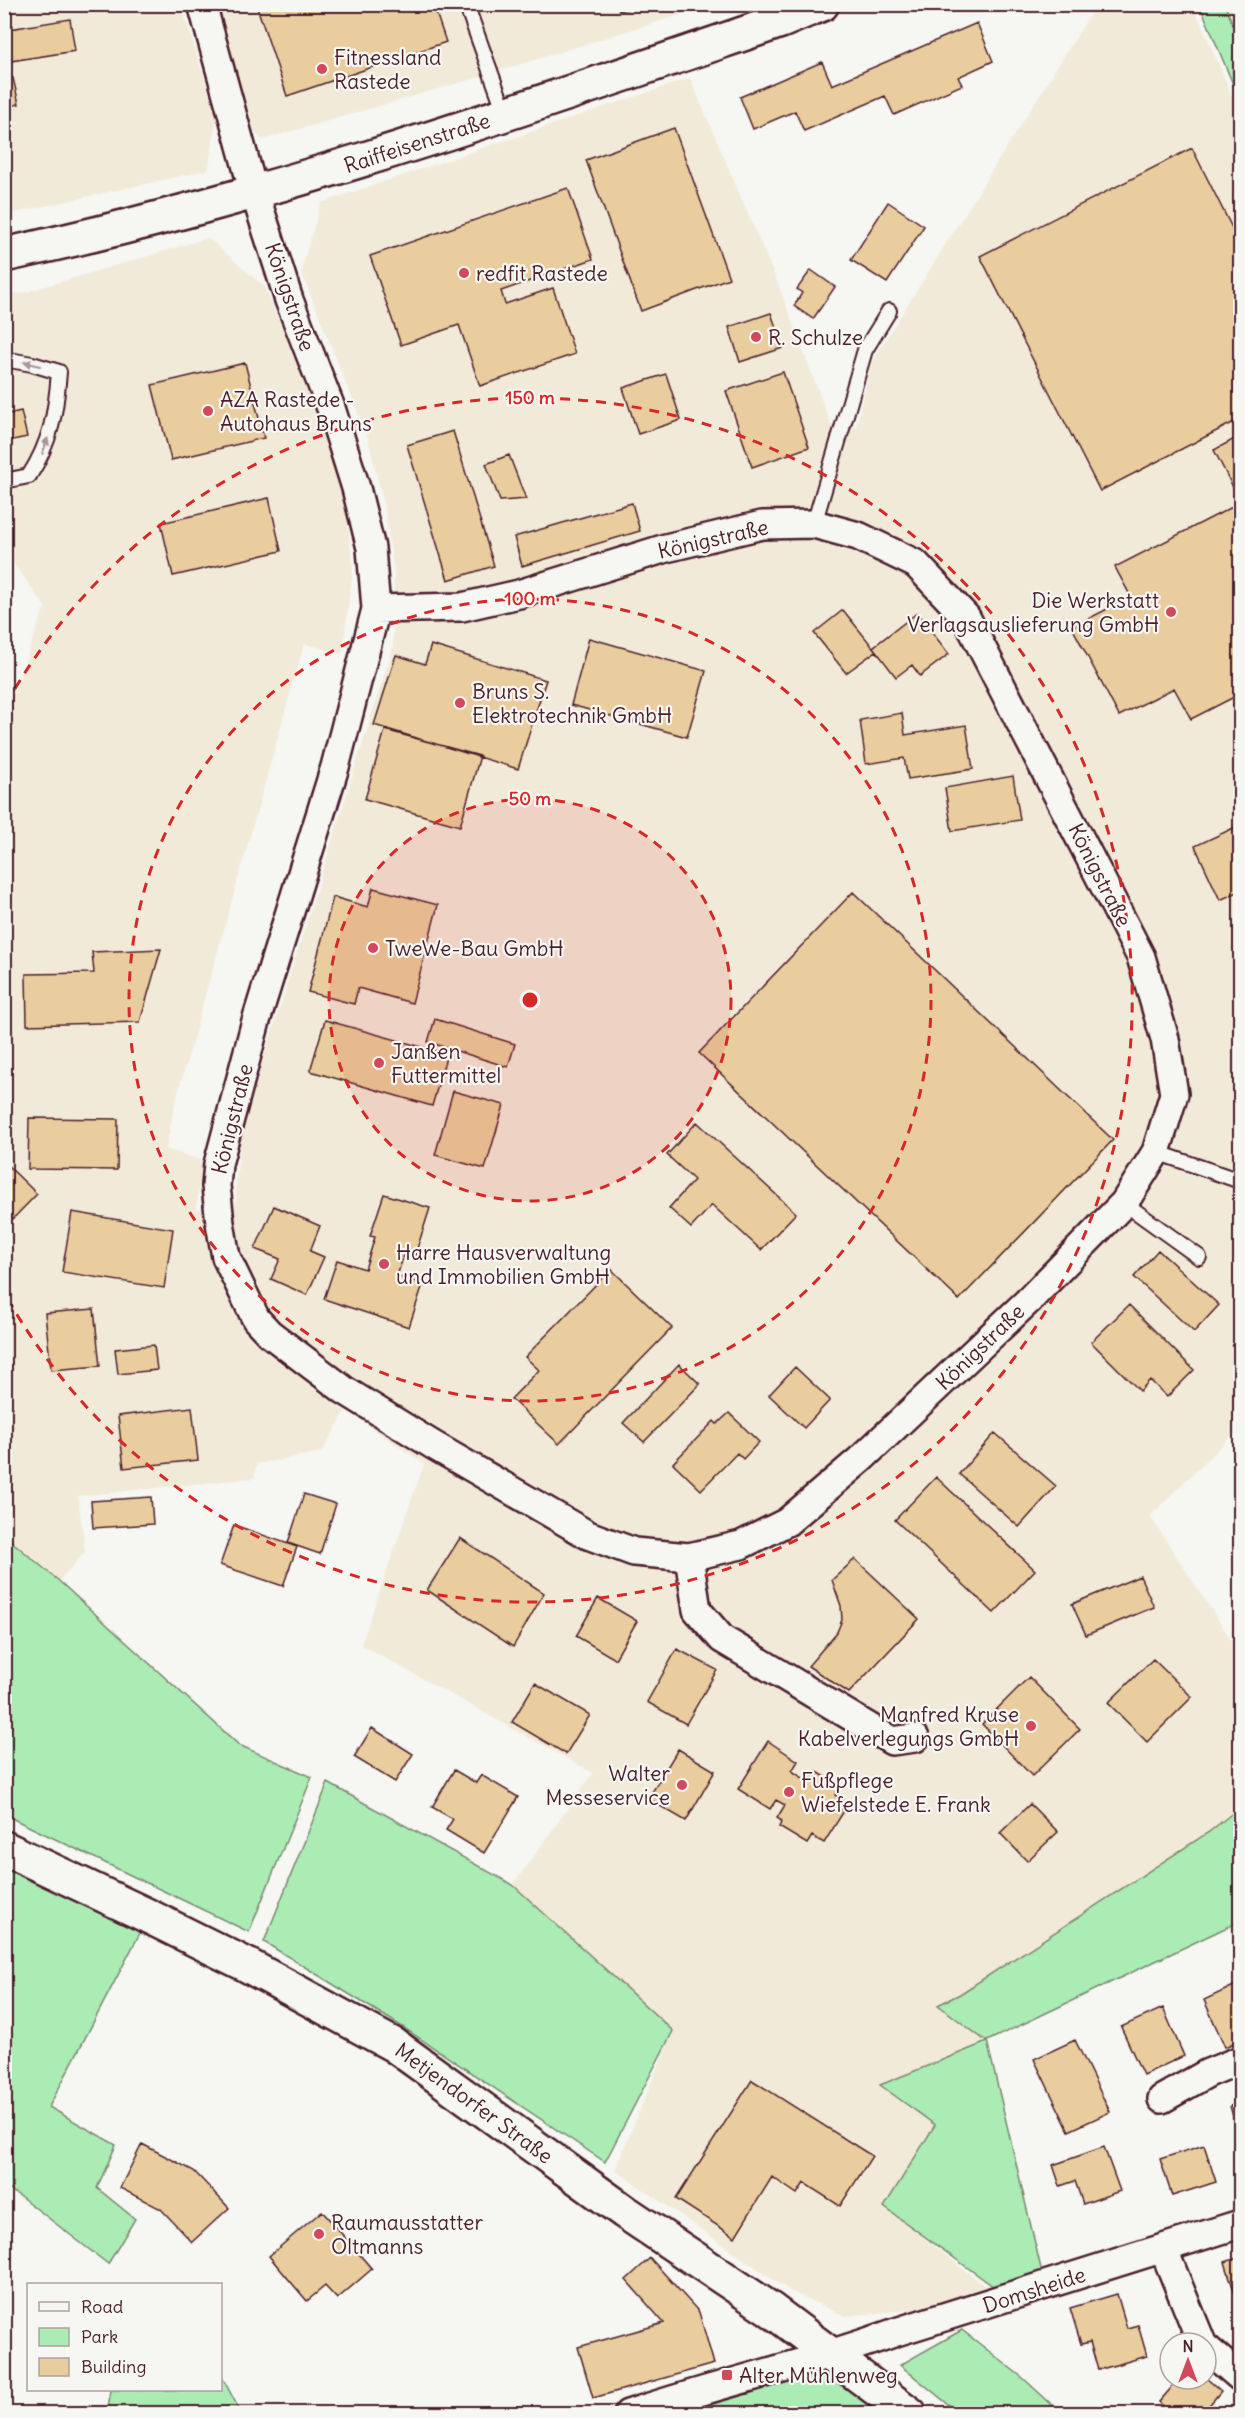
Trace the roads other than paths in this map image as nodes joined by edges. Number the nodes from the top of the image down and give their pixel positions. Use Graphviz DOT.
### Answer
graph roads {
  1 [pos="202,4"];
  2 [pos="466,4"];
  3 [pos="822,4"];
  4 [pos="506,115"];
  5 [pos="255,194"];
  6 [pos="4,255"];
  7 [pos="889,311"];
  8 [pos="4,359"];
  9 [pos="4,481"];
  10 [pos="814,524"];
  11 [pos="376,609"];
  12 [pos="1156,1152"];
  13 [pos="1240,1181"];
  14 [pos="1124,1203"];
  15 [pos="1199,1257"];
  16 [pos="689,1557"];
  17 [pos="915,1738"];
  18 [pos="4,1848"];
  19 [pos="1240,2060"];
  20 [pos="1162,2099"];
  21 [pos="1240,2224"];
  22 [pos="1163,2248"];
  23 [pos="1197,2331"];
  24 [pos="828,2354"];
  25 [pos="1218,2358"];
  26 [pos="1240,2377"];
  27 [pos="628,2414"];
  28 [pos="910,2414"];
  1 -- 5 [label="street, Königstraße"];
  2 -- 4 [label="lane"];
  3 -- 4 [label="street, Raiffeisenstraße"];
  4 -- 5 [label="street, Raiffeisenstraße"];
  5 -- 6 [label="street, Raiffeisenstraße"];
  5 -- 11 [label="street, Königstraße"];
  7 -- 10 [label="lane"];
  9 -- 8 [label="lane, one-way"];
  10 -- 11 [label="street, Königstraße"];
  10 -- 12 [label="street, Königstraße"];
  11 -- 16 [label="street, Königstraße"];
  12 -- 13 [label="lane"];
  12 -- 14 [label="street, Königstraße"];
  14 -- 15 [label="lane"];
  14 -- 16 [label="street, Königstraße"];
  16 -- 17 [label="street"];
  18 -- 24 [label="street, Metjendorfer Straße"];
  19 -- 20 [label="street"];
  21 -- 22 [label="street, Domsheide"];
  22 -- 23 [label="street"];
  22 -- 24 [label="street, Domsheide"];
  24 -- 27 [label="street"];
  24 -- 28 [label="street, Metjendorfer Straße"];
  25 -- 26 [label="street"];
}
